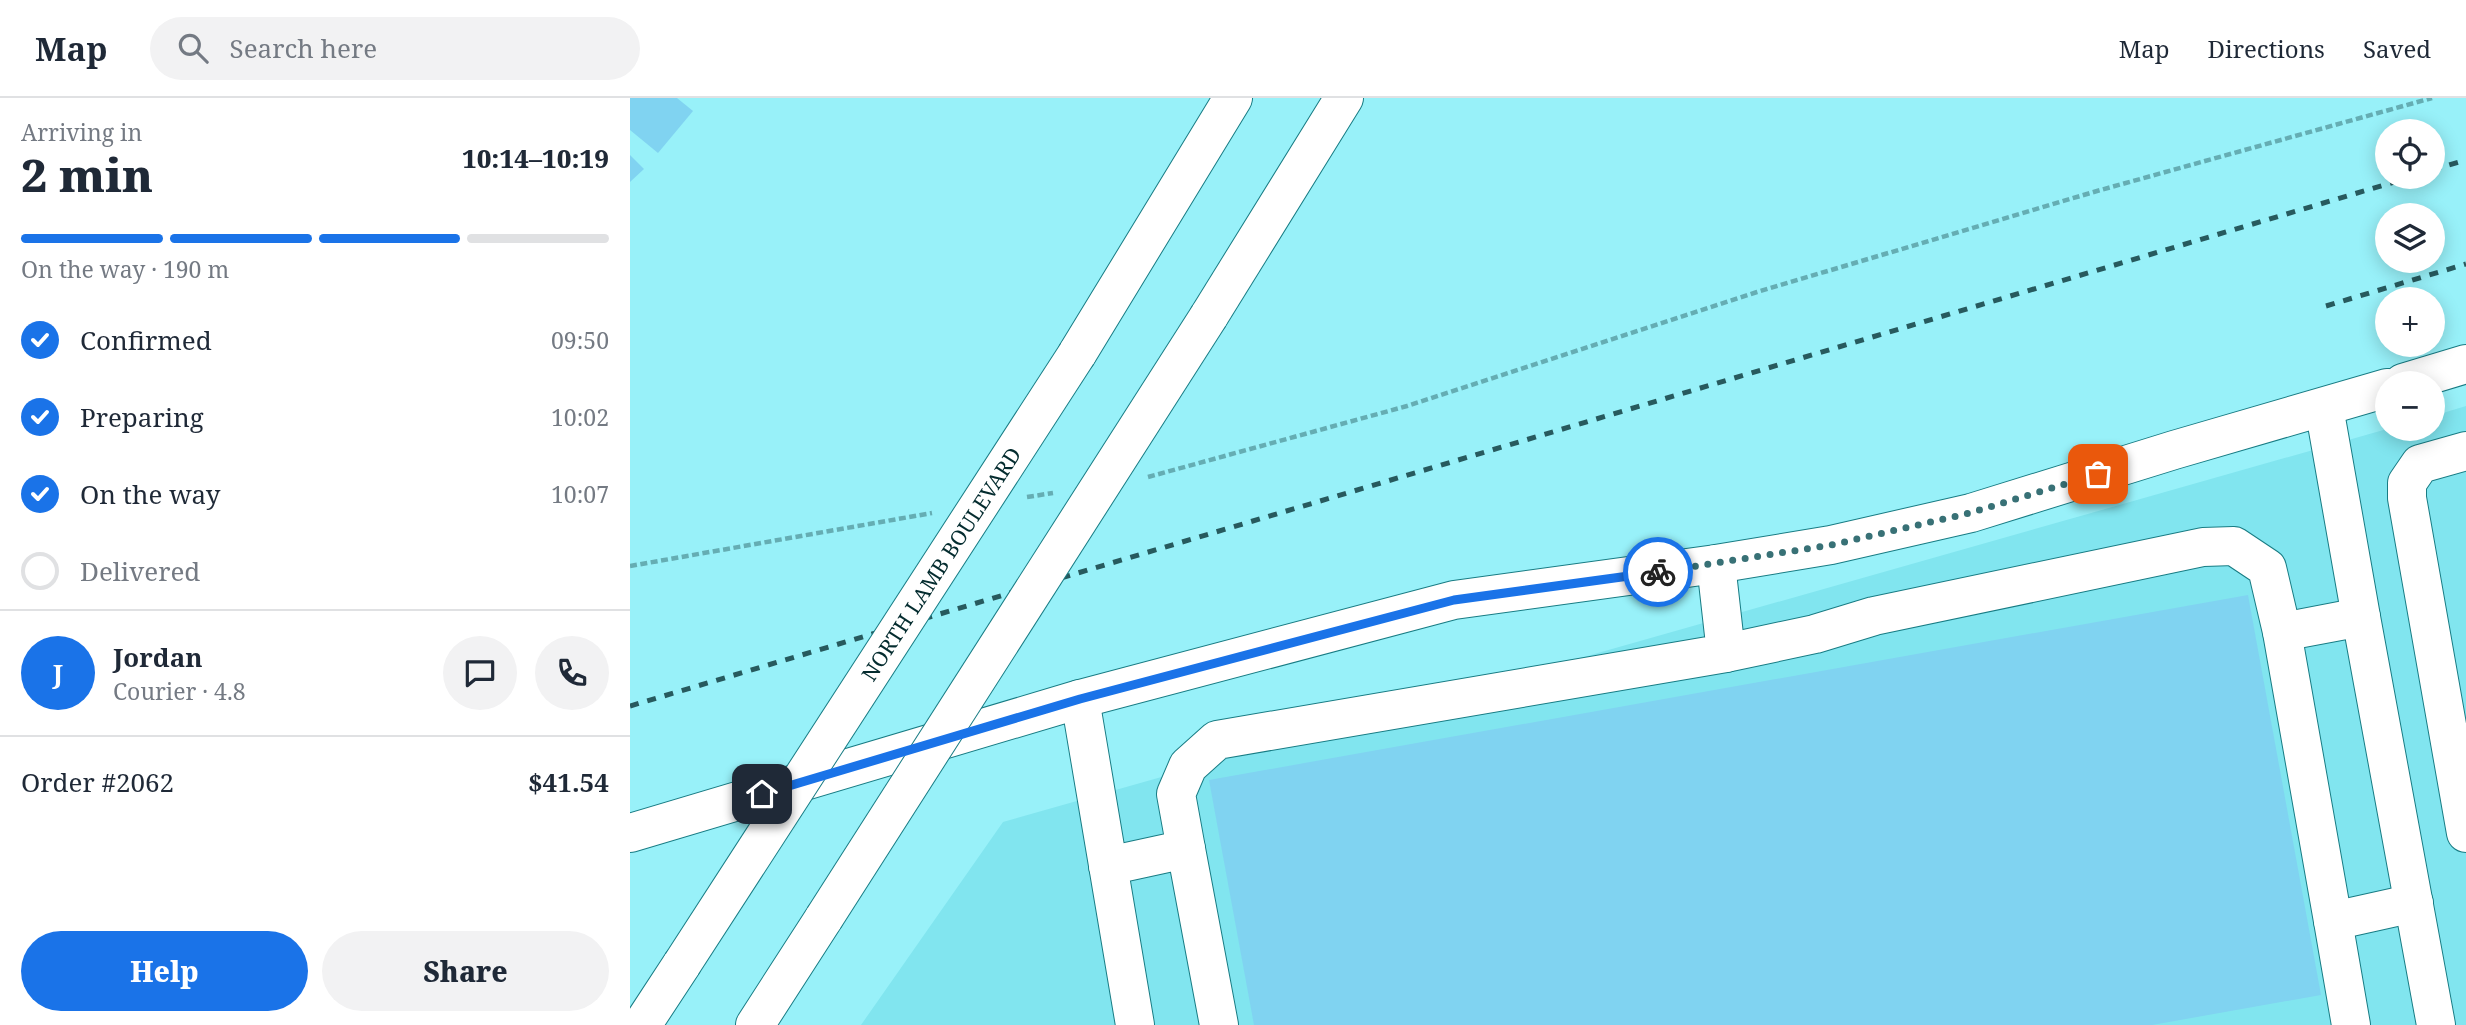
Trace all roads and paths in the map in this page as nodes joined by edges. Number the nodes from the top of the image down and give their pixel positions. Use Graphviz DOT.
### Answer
graph roads {
  1 [pos="1233,98"];
  2 [pos="1345,98"];
  3 [pos="2432,98"];
  4 [pos="2466,364"];
  5 [pos="2443,371"];
  6 [pos="2375,392"];
  7 [pos="2324,407"];
  8 [pos="2466,451"];
  9 [pos="1146,477"];
  10 [pos="1066,491"];
  11 [pos="1025,498"];
  12 [pos="945,511"];
  13 [pos="1716,564"];
  14 [pos="630,566"];
  15 [pos="2361,617"];
  16 [pos="2281,632"];
  17 [pos="1726,653"];
  18 [pos="1080,699"];
  19 [pos="630,833"];
  20 [pos="2466,833"];
  21 [pos="1186,849"];
  22 [pos="1108,866"];
  23 [pos="2414,903"];
  24 [pos="2333,921"];
  25 [pos="642,1025"];
  26 [pos="755,1025"];
  27 [pos="1135,1025"];
  28 [pos="1219,1025"];
  29 [pos="2351,1025"];
  30 [pos="2436,1025"];
  1 -- 25 [label="main road, NORTH LAMB BOULEVARD, bridge"];
  2 -- 26 [label="main road, bridge"];
  3 -- 9 [label="path"];
  4 -- 5 [label="main road"];
  6 -- 7 [label="main road"];
  7 -- 13 [label="main road"];
  7 -- 15 [label="main road"];
  8 -- 20 [label="main road"];
  10 -- 11 [label="path"];
  12 -- 14 [label="path"];
  13 -- 17 [label="main road"];
  13 -- 18 [label="main road"];
  15 -- 16 [label="main road"];
  15 -- 23 [label="main road"];
  16 -- 17 [label="main road"];
  16 -- 24 [label="main road"];
  17 -- 21 [label="main road"];
  18 -- 19 [label="main road"];
  18 -- 22 [label="main road"];
  21 -- 22 [label="main road"];
  21 -- 28 [label="main road"];
  22 -- 27 [label="main road"];
  23 -- 24 [label="main road"];
  23 -- 30 [label="main road"];
  24 -- 29 [label="main road"];
}
